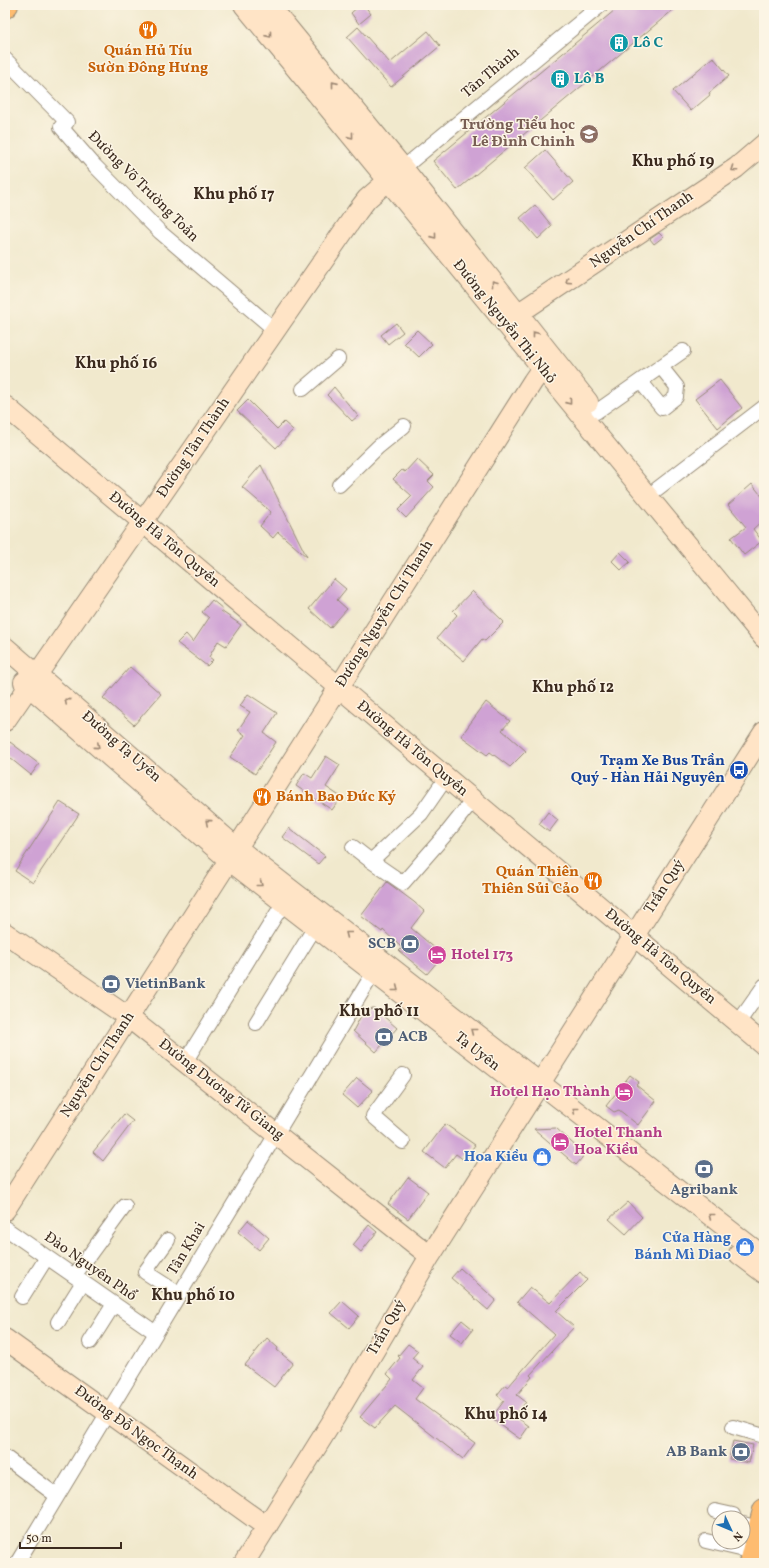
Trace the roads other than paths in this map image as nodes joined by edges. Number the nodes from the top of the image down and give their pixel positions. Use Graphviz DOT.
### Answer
graph roads {
  1 [pos="244,5"];
  2 [pos="269,5"];
  3 [pos="601,5"];
  4 [pos="5,59"];
  5 [pos="764,144"];
  6 [pos="395,174"];
  7 [pos="512,318"];
  8 [pos="275,330"];
  9 [pos="683,351"];
  10 [pos="338,359"];
  11 [pos="546,362"];
  12 [pos="661,367"];
  13 [pos="640,382"];
  14 [pos="304,389"];
  15 [pos="5,406"];
  16 [pos="764,407"];
  17 [pos="596,412"];
  18 [pos="404,426"];
  19 [pos="340,485"];
  20 [pos="657,489"];
  21 [pos="143,523"];
  22 [pos="762,629"];
  23 [pos="5,647"];
  24 [pos="5,665"];
  25 [pos="33,681"];
  26 [pos="339,688"];
  27 [pos="5,721"];
  28 [pos="764,732"];
  29 [pos="446,778"];
  30 [pos="473,800"];
  31 [pos="353,847"];
  32 [pos="233,854"];
  33 [pos="371,861"];
  34 [pos="284,902"];
  35 [pos="315,927"];
  36 [pos="5,933"];
  37 [pos="634,936"];
  38 [pos="378,966"];
  39 [pos="764,986"];
  40 [pos="128,1017"];
  41 [pos="256,1023"];
  42 [pos="738,1023"];
  43 [pos="764,1045"];
  44 [pos="185,1062"];
  45 [pos="403,1075"];
  46 [pos="536,1089"];
  47 [pos="276,1134"];
  48 [pos="403,1142"];
  49 [pos="125,1206"];
  50 [pos="5,1210"];
  51 [pos="5,1228"];
  52 [pos="168,1240"];
  53 [pos="430,1256"];
  54 [pos="47,1257"];
  55 [pos="764,1257"];
  56 [pos="764,1274"];
  57 [pos="79,1279"];
  58 [pos="179,1294"];
  59 [pos="22,1297"];
  60 [pos="114,1304"];
  61 [pos="58,1322"];
  62 [pos="156,1333"];
  63 [pos="5,1339"];
  64 [pos="90,1342"];
  65 [pos="108,1412"];
  66 [pos="734,1427"];
  67 [pos="764,1436"];
  68 [pos="5,1457"];
  69 [pos="58,1496"];
  70 [pos="755,1521"];
  71 [pos="267,1527"];
  72 [pos="706,1541"];
  73 [pos="751,1558"];
  74 [pos="17,1563"];
  75 [pos="244,1563"];
  1 -- 6 [label="main road, Đường Nguyễn Thị Nhỏ, one-way"];
  6 -- 2 [label="main road, Đường Nguyễn Thị Nhỏ, one-way"];
  3 -- 6 [label="street, Tân Thành"];
  4 -- 8 [label="street, Đường Võ Trường Toản"];
  5 -- 7 [label="main road, Nguyễn Chí Thanh, one-way"];
  6 -- 7 [label="main road, Đường Nguyễn Thị Nhỏ"];
  6 -- 8 [label="main road, Đường Tân Thành"];
  7 -- 11 [label="main road, Đường Nguyễn Thị Nhỏ"];
  8 -- 21 [label="main road, Đường Tân Thành"];
  9 -- 12 [label="street"];
  10 -- 14 [label="street"];
  11 -- 17 [label="main road, Đường Nguyễn Thị Nhỏ"];
  11 -- 22 [label="main road, Đường Nguyễn Thị Nhỏ, one-way"];
  11 -- 26 [label="main road, Đường Nguyễn Chí Thanh"];
  12 -- 13 [label="street"];
  12 -- 13 [label="street"];
  13 -- 17 [label="street"];
  15 -- 21 [label="main road, Đường Hà Tôn Quyền"];
  16 -- 20 [label="street"];
  17 -- 20 [label="main road, Đường Nguyễn Thị Nhỏ"];
  18 -- 19 [label="street"];
  20 -- 22 [label="main road, Đường Nguyễn Thị Nhỏ"];
  21 -- 25 [label="main road, Đường Tân Thành"];
  21 -- 26 [label="main road, Đường Hà Tôn Quyền"];
  23 -- 25 [label="main road, Đường Tạ Uyên"];
  24 -- 25 [label="main road, Đường Tạ Uyên"];
  25 -- 27 [label="main road, Đường Tân Thành"];
  25 -- 32 [label="main road, Đường Tạ Uyên"];
  26 -- 29 [label="main road, Đường Hà Tôn Quyền"];
  26 -- 32 [label="main road, Đường Nguyễn Chí Thanh"];
  28 -- 37 [label="main road, Trần Quý"];
  29 -- 30 [label="main road, Đường Hà Tôn Quyền"];
  29 -- 33 [label="street"];
  30 -- 33 [label="street"];
  30 -- 37 [label="main road, Đường Hà Tôn Quyền"];
  31 -- 33 [label="street"];
  32 -- 34 [label="main road, Tạ Uyên, one-way"];
  38 -- 32 [label="main road, Tạ Uyên, one-way"];
  32 -- 40 [label="main road, Nguyễn Chí Thanh"];
  34 -- 35 [label="main road, Tạ Uyên"];
  34 -- 44 [label="street"];
  35 -- 38 [label="main road, Tạ Uyên"];
  35 -- 41 [label="street"];
  36 -- 40 [label="main road, Đường Dương Tử Giang"];
  37 -- 42 [label="main road, Đường Hà Tôn Quyền"];
  37 -- 46 [label="main road, Trần Quý"];
  38 -- 46 [label="main road, Tạ Uyên"];
  38 -- 47 [label="street, Tân Khai"];
  39 -- 42 [label="street"];
  40 -- 44 [label="main road, Đường Dương Tử Giang"];
  40 -- 50 [label="main road, Nguyễn Chí Thanh"];
  42 -- 43 [label="main road, Đường Hà Tôn Quyền"];
  44 -- 47 [label="main road, Đường Dương Tử Giang"];
  45 -- 48 [label="street"];
  46 -- 53 [label="main road, Trần Quý"];
  55 -- 46 [label="main road, Tạ Uyên, one-way"];
  46 -- 56 [label="main road, Tạ Uyên"];
  47 -- 53 [label="main road, Đường Dương Tử Giang"];
  47 -- 58 [label="street, Tân Khai"];
  49 -- 57 [label="street"];
  51 -- 54 [label="street, Đào Nguyên Phổ"];
  52 -- 58 [label="street"];
  53 -- 71 [label="main road, Trần Quý"];
  54 -- 57 [label="street, Đào Nguyên Phổ"];
  54 -- 59 [label="street"];
  57 -- 60 [label="street, Đào Nguyên Phổ"];
  57 -- 61 [label="street"];
  58 -- 62 [label="street, Tân Khai"];
  60 -- 62 [label="street, Đào Nguyên Phổ"];
  60 -- 64 [label="street"];
  62 -- 65 [label="street, Tân Khai"];
  63 -- 65 [label="main road, Đường Đỗ Ngọc Thạnh"];
  65 -- 69 [label="street, Tân Khai"];
  65 -- 71 [label="main road, Đường Đỗ Ngọc Thạnh"];
  66 -- 67 [label="street"];
  68 -- 69 [label="street"];
  69 -- 74 [label="street, Tân Khai"];
  70 -- 73 [label="main road"];
  71 -- 75 [label="main road, Trần Quý"];
  72 -- 73 [label="street"];
}
